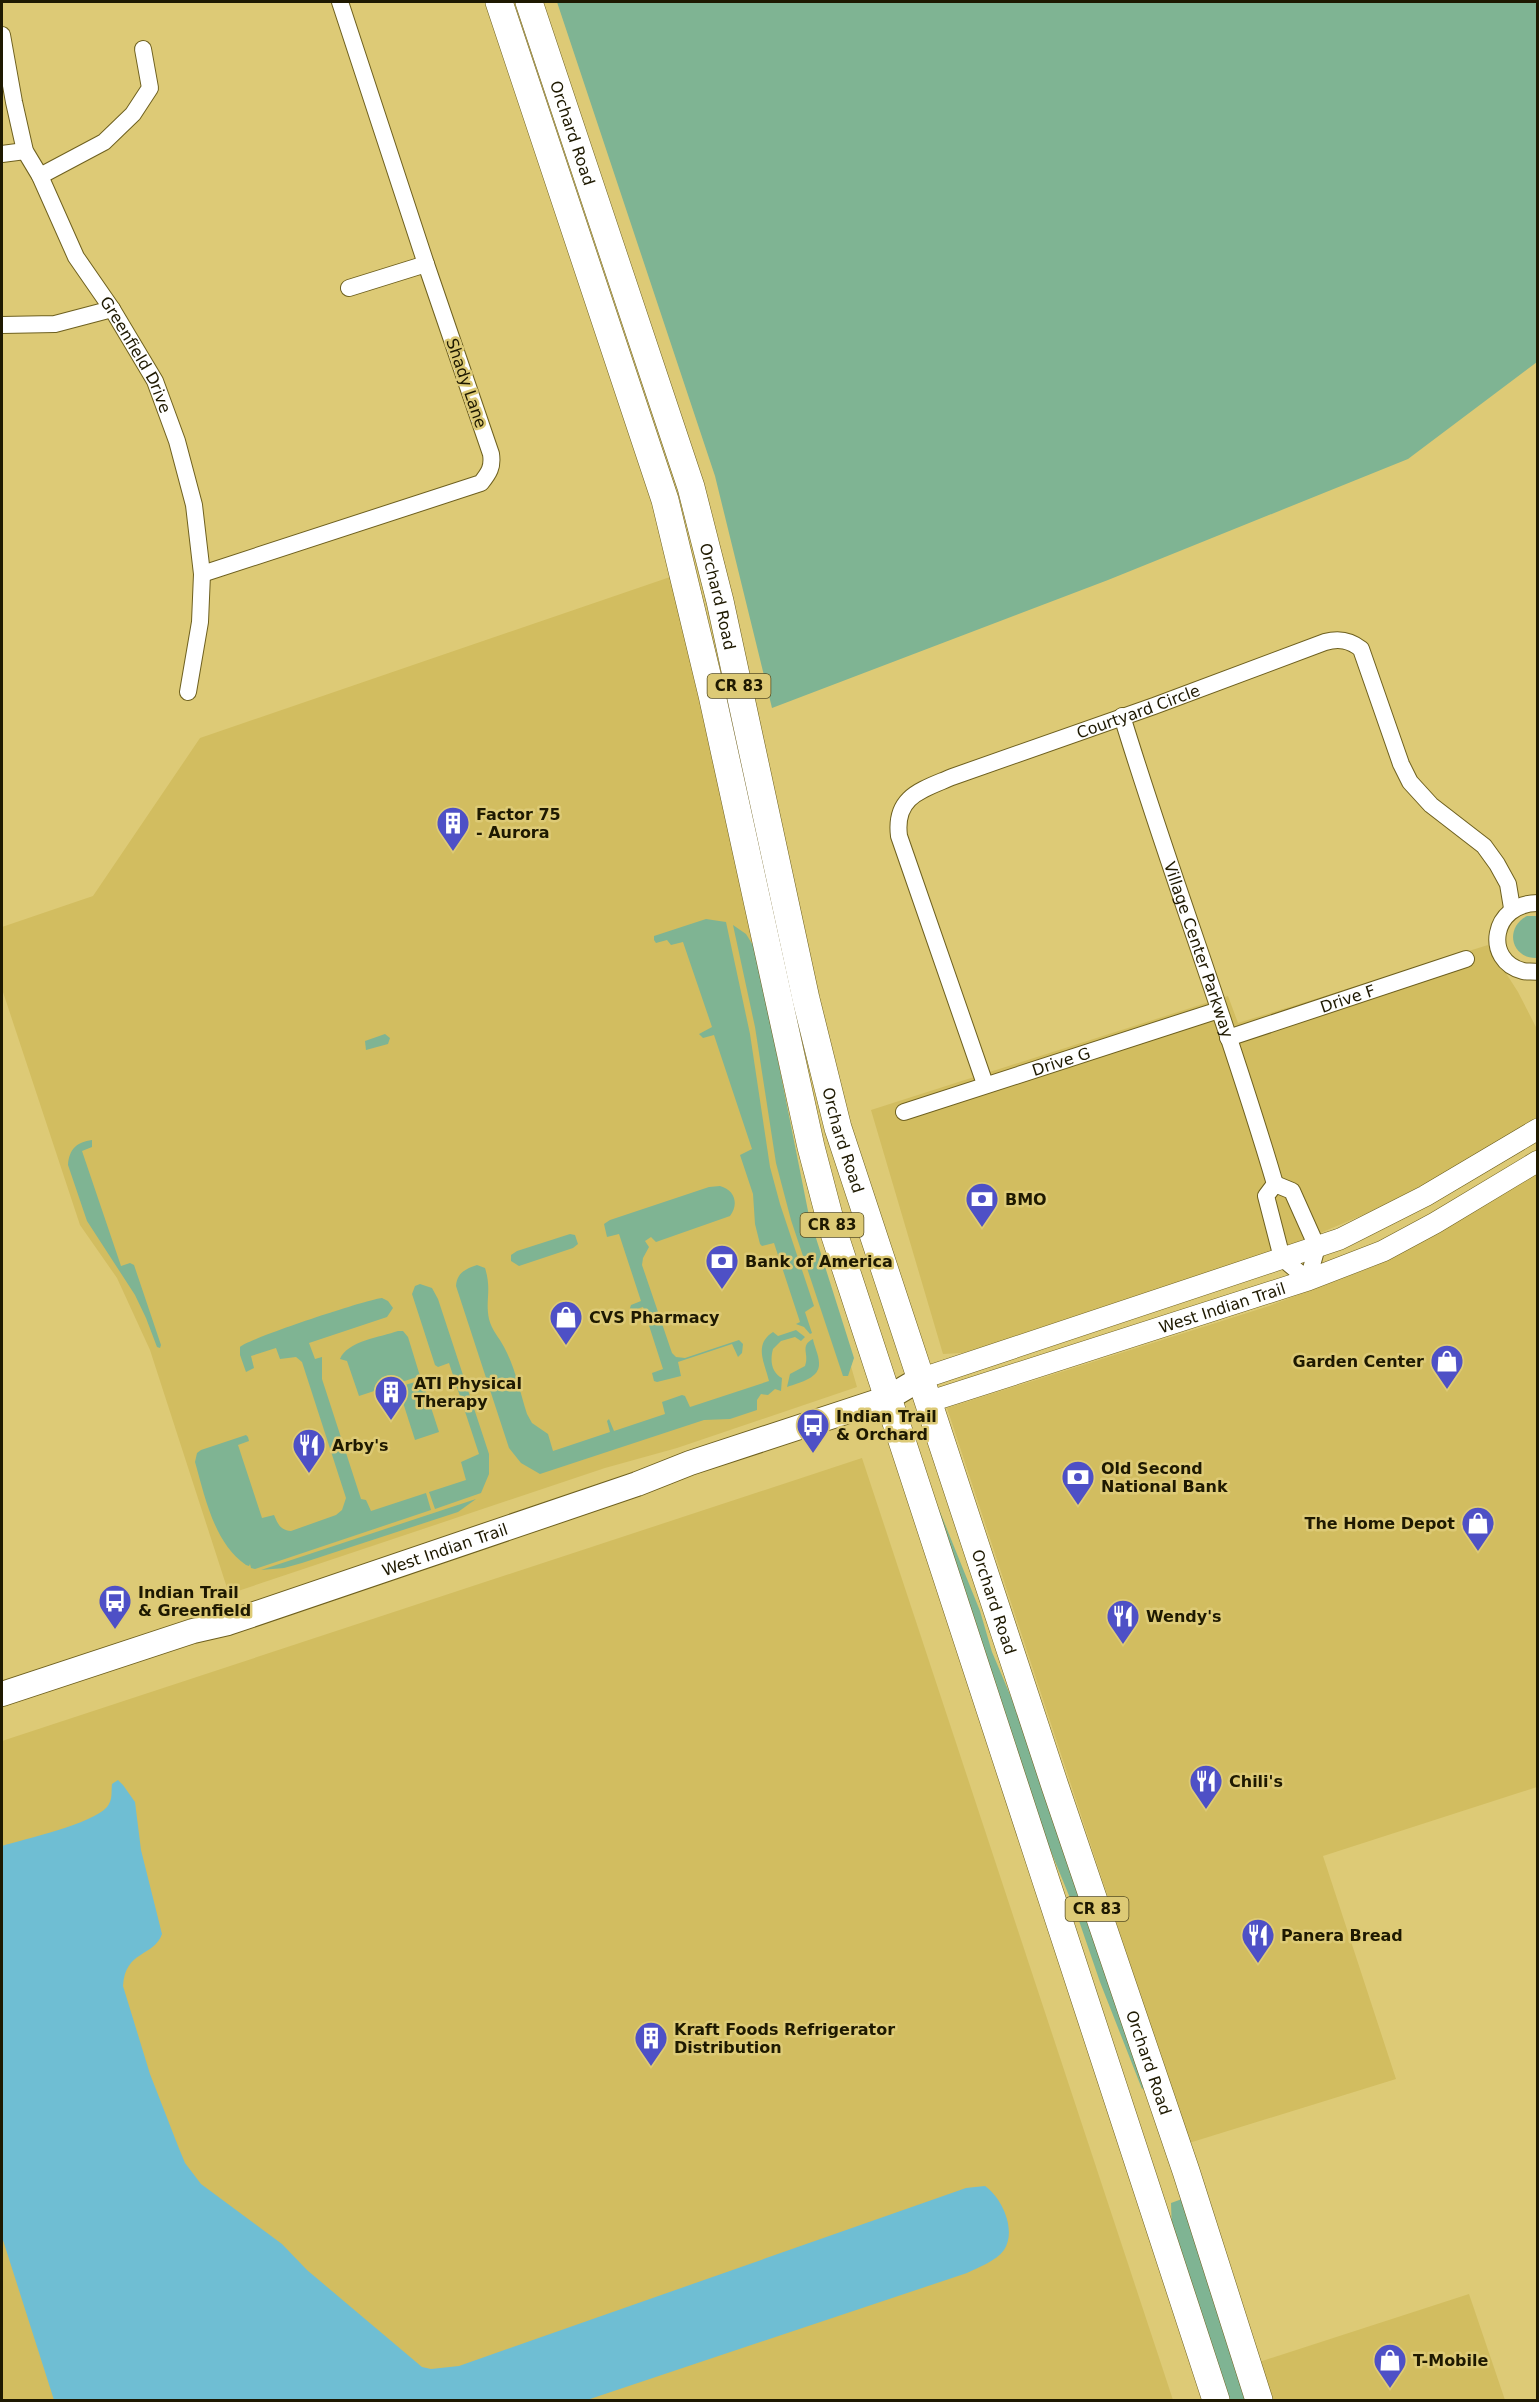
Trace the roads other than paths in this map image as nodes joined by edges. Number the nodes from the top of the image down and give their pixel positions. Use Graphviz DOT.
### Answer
graph roads {
  1 [pos="340,2"];
  2 [pos="500,2"];
  3 [pos="529,2"];
  4 [pos="2,35"];
  5 [pos="143,49"];
  6 [pos="26,151"];
  7 [pos="2,154"];
  8 [pos="40,176"];
  9 [pos="426,264"];
  10 [pos="349,288"];
  11 [pos="112,309"];
  12 [pos="2,325"];
  13 [pos="202,574"];
  14 [pos="188,692"];
  15 [pos="1122,716"];
  16 [pos="1538,903"];
  17 [pos="1512,908"];
  18 [pos="1466,959"];
  19 [pos="1535,976"];
  20 [pos="1219,1010"];
  21 [pos="1228,1038"];
  22 [pos="985,1084"];
  23 [pos="904,1112"];
  24 [pos="1538,1129"];
  25 [pos="1538,1161"];
  26 [pos="1275,1184"];
  27 [pos="1317,1247"];
  28 [pos="1282,1258"];
  29 [pos="1308,1280"];
  30 [pos="924,1390"];
  31 [pos="888,1398"];
  32 [pos="2,1694"];
  33 [pos="1216,2400"];
  34 [pos="1259,2400"];
  1 -- 9 [label="street, Shady Lane"];
  2 -- 31 [label="main road, Orchard Road / CR 83"];
  3 -- 30 [label="main road, Orchard Road / CR 83"];
  4 -- 6 [label="street, Greenfield Drive"];
  5 -- 8 [label="street"];
  6 -- 7 [label="street"];
  6 -- 8 [label="street, Greenfield Drive"];
  8 -- 11 [label="street, Greenfield Drive"];
  9 -- 10 [label="street"];
  9 -- 13 [label="street, Shady Lane"];
  11 -- 12 [label="street"];
  11 -- 13 [label="street, Greenfield Drive"];
  13 -- 14 [label="street, Greenfield Drive"];
  15 -- 17 [label="street, Courtyard Circle"];
  15 -- 20 [label="street, Village Center Parkway"];
  15 -- 22 [label="street, Courtyard Circle"];
  16 -- 17 [label="street"];
  17 -- 19 [label="street"];
  18 -- 21 [label="street, Drive F"];
  20 -- 21 [label="street, Village Center Parkway"];
  20 -- 22 [label="street, Drive G"];
  21 -- 26 [label="street, Village Center Parkway"];
  22 -- 23 [label="street, Drive G"];
  24 -- 27 [label="street, West Indian Trail"];
  25 -- 29 [label="street, West Indian Trail"];
  26 -- 27 [label="street"];
  26 -- 28 [label="street, Village Center Parkway"];
  27 -- 28 [label="street, West Indian Trail"];
  27 -- 29 [label="street"];
  28 -- 29 [label="street"];
  28 -- 30 [label="street, West Indian Trail"];
  29 -- 30 [label="street, West Indian Trail"];
  30 -- 31 [label="main road, West Indian Trail"];
  30 -- 34 [label="main road, Orchard Road / CR 83"];
  31 -- 32 [label="main road, West Indian Trail"];
  31 -- 33 [label="main road, Orchard Road / CR 83"];
}
